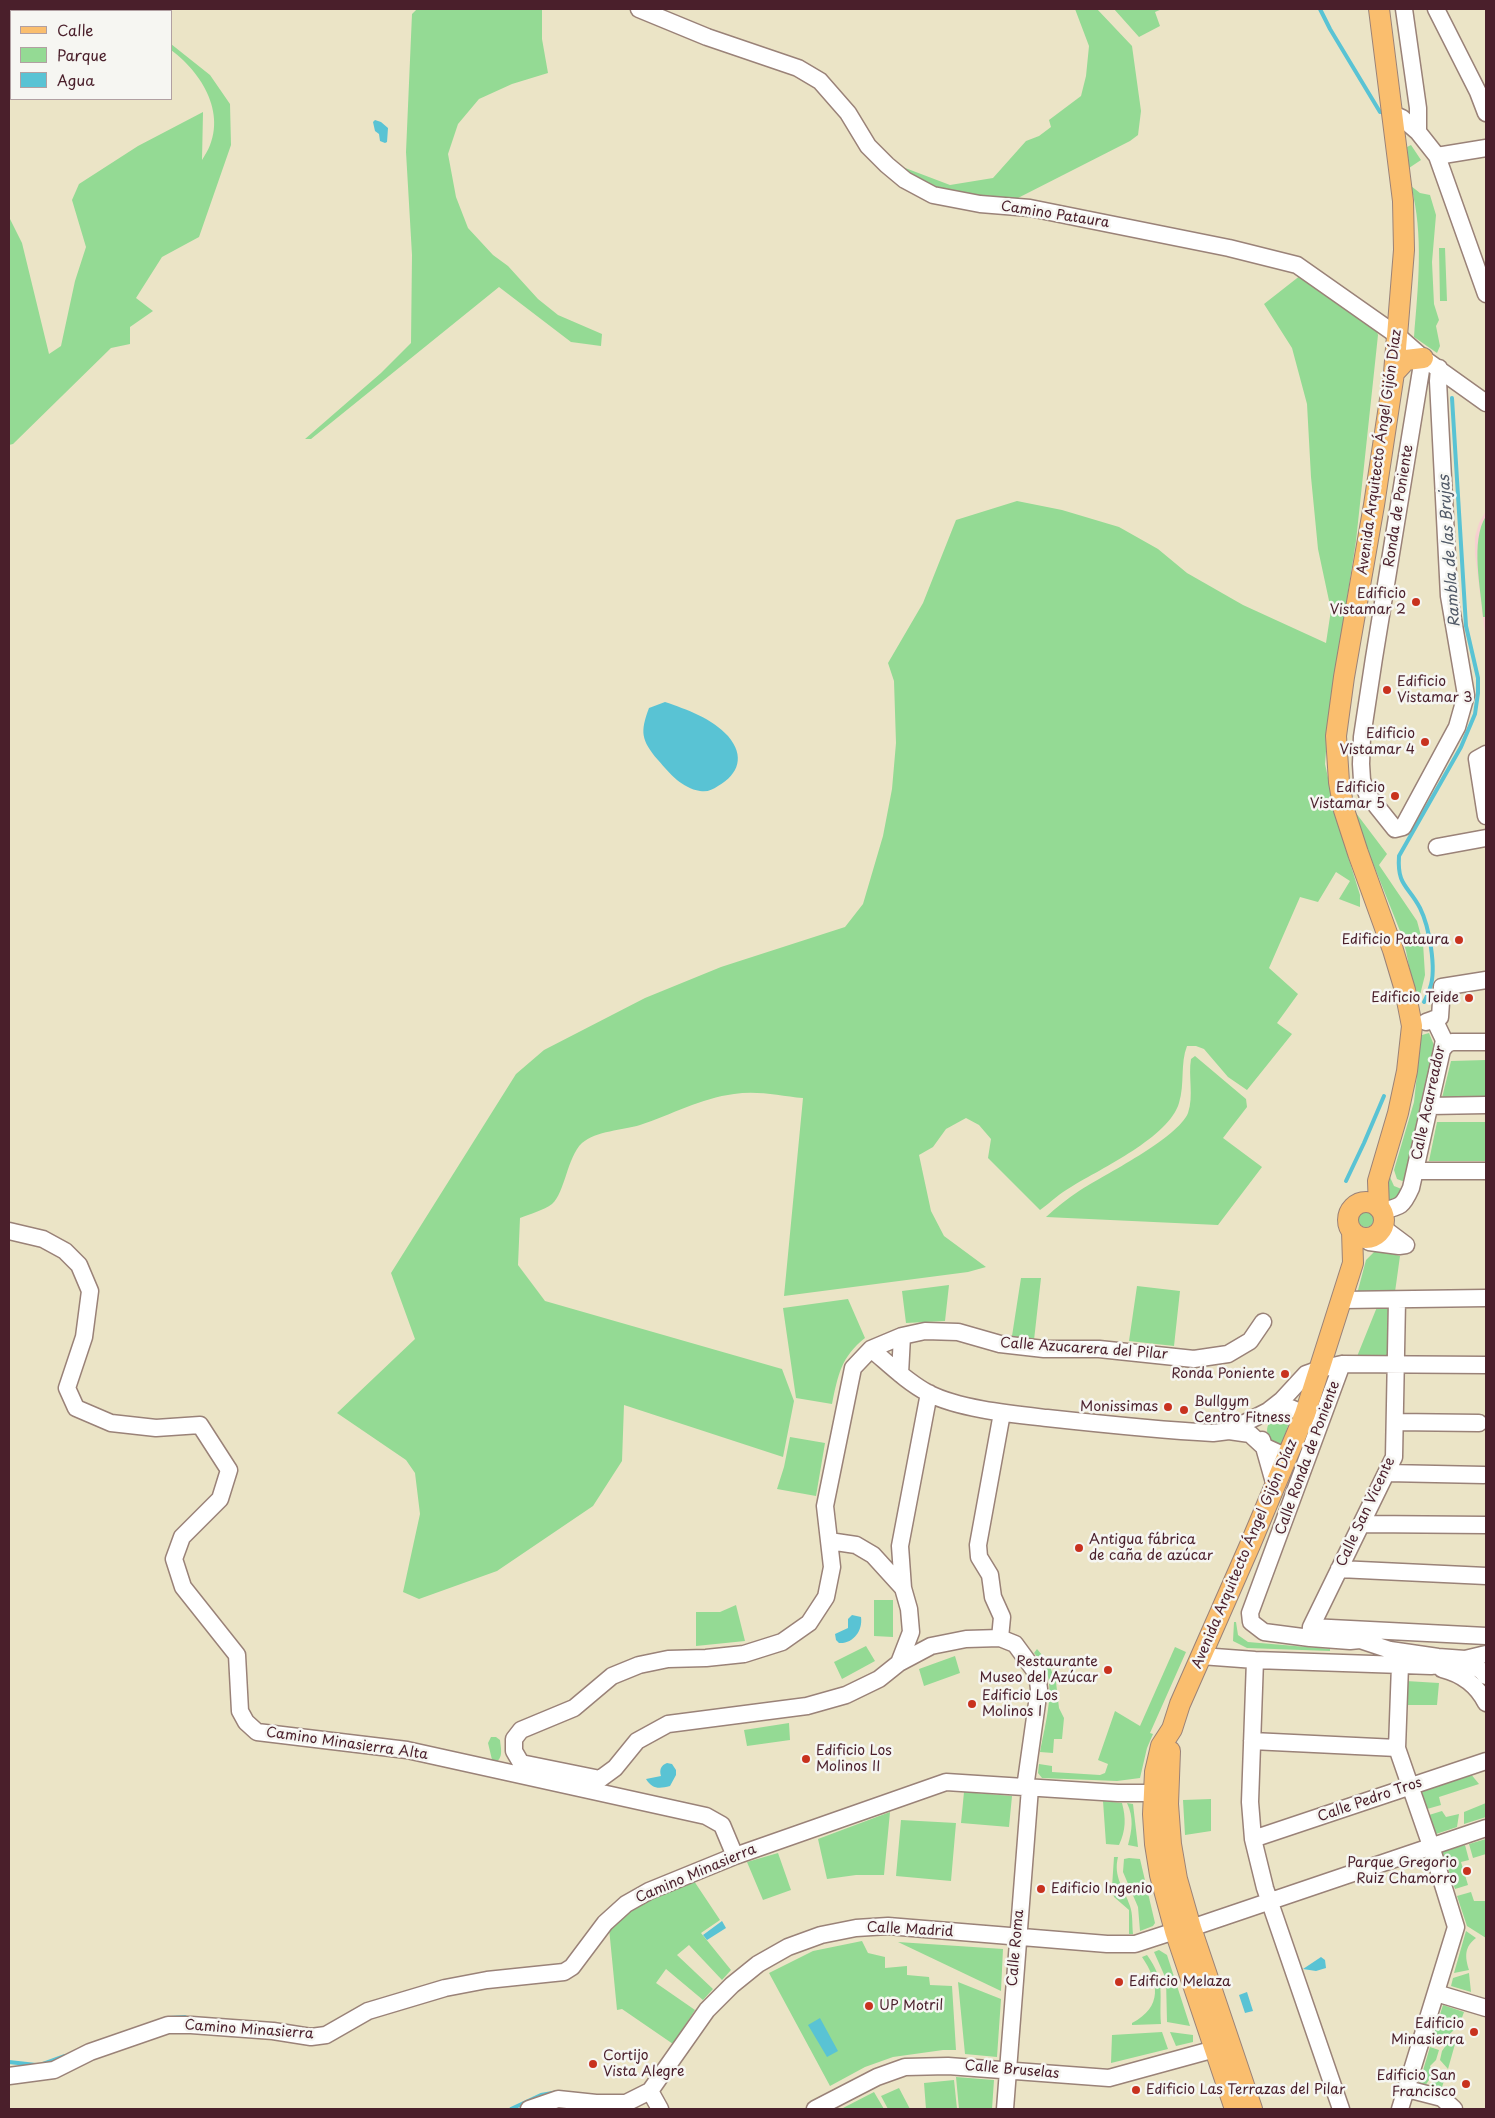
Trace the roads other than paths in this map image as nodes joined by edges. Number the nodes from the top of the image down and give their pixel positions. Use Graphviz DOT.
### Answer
graph roads {
  1 [pos="639,9"];
  2 [pos="1378,9"];
  3 [pos="1404,9"];
  4 [pos="1436,9"];
  5 [pos="1486,113"];
  6 [pos="1393,114"];
  7 [pos="1418,132"];
  8 [pos="1486,148"];
  9 [pos="1437,156"];
  10 [pos="1485,289"];
  11 [pos="1398,336"];
  12 [pos="1431,363"];
  13 [pos="1394,373"];
  14 [pos="1486,404"];
  15 [pos="1481,756"];
  16 [pos="1362,780"];
  17 [pos="1339,782"];
  18 [pos="1486,816"];
  19 [pos="1486,838"];
  20 [pos="1437,847"];
  21 [pos="1486,980"];
  22 [pos="1434,1019"];
  23 [pos="1412,1026"];
  24 [pos="1486,1042"];
  25 [pos="1442,1050"];
  26 [pos="1486,1105"];
  27 [pos="1429,1106"];
  28 [pos="1414,1171"];
  29 [pos="1486,1171"];
  30 [pos="1378,1180"];
  31 [pos="1358,1204"];
  32 [pos="1378,1224"];
  33 [pos="9,1231"];
  34 [pos="1352,1231"];
  35 [pos="1408,1246"];
  36 [pos="1353,1263"];
  37 [pos="1486,1298"];
  38 [pos="1342,1300"];
  39 [pos="1398,1300"];
  40 [pos="1263,1322"];
  41 [pos="902,1336"];
  42 [pos="871,1349"];
  43 [pos="1342,1364"];
  44 [pos="1395,1364"];
  45 [pos="1486,1365"];
  46 [pos="1320,1369"];
  47 [pos="900,1374"];
  48 [pos="929,1393"];
  49 [pos="1268,1411"];
  50 [pos="1002,1413"];
  51 [pos="1305,1414"];
  52 [pos="1395,1422"];
  53 [pos="1479,1423"];
  54 [pos="1229,1431"];
  55 [pos="1264,1446"];
  56 [pos="1287,1456"];
  57 [pos="1387,1474"];
  58 [pos="1484,1475"];
  59 [pos="1275,1486"];
  60 [pos="1363,1524"];
  61 [pos="1486,1525"];
  62 [pos="829,1541"];
  63 [pos="900,1546"];
  64 [pos="873,1555"];
  65 [pos="1339,1570"];
  66 [pos="1486,1576"];
  67 [pos="903,1588"];
  68 [pos="910,1632"];
  69 [pos="1310,1633"];
  70 [pos="1486,1636"];
  71 [pos="1000,1638"];
  72 [pos="1350,1641"];
  73 [pos="931,1646"];
  74 [pos="1486,1654"];
  75 [pos="1200,1656"];
  76 [pos="1255,1660"];
  77 [pos="899,1663"];
  78 [pos="1372,1664"];
  79 [pos="1400,1665"];
  80 [pos="1431,1666"];
  81 [pos="1486,1676"];
  82 [pos="1486,1703"];
  83 [pos="1172,1729"];
  84 [pos="1252,1741"];
  85 [pos="1397,1748"];
  86 [pos="1486,1761"];
  87 [pos="1410,1786"];
  88 [pos="1028,1788"];
  89 [pos="1153,1793"];
  90 [pos="1486,1828"];
  91 [pos="1254,1839"];
  92 [pos="1431,1846"];
  93 [pos="735,1856"];
  94 [pos="1269,1900"];
  95 [pos="1183,1929"];
  96 [pos="1017,1936"];
  97 [pos="1436,1993"];
  98 [pos="1486,2008"];
  99 [pos="1214,2049"];
  100 [pos="1008,2071"];
  101 [pos="9,2076"];
  102 [pos="1407,2089"];
  103 [pos="650,2091"];
  104 [pos="529,2109"];
  105 [pos="660,2109"];
  106 [pos="815,2109"];
  107 [pos="1005,2109"];
  108 [pos="1235,2109"];
  109 [pos="1252,2109"];
  110 [pos="1341,2109"];
  111 [pos="1400,2109"];
  112 [pos="1454,2109"];
  1 -- 11 [label="street, Camino Pataura"];
  2 -- 6 [label="main road, Avenida Arquitecto Ángel Gijón Díaz"];
  3 -- 7 [label="street"];
  4 -- 5 [label="street"];
  6 -- 7 [label="street"];
  6 -- 11 [label="main road, Avenida Arquitecto Ángel Gijón Díaz"];
  7 -- 9 [label="street"];
  8 -- 9 [label="street"];
  9 -- 10 [label="street"];
  11 -- 12 [label="street, Camino Pataura"];
  11 -- 13 [label="main road, Avenida Arquitecto Ángel Gijón Díaz"];
  12 -- 13 [label="main road"];
  12 -- 14 [label="street, Camino Pataura"];
  12 -- 16 [label="street, Ronda de Poniente"];
  12 -- 16 [label="street"];
  13 -- 17 [label="main road, Avenida Arquitecto Ángel Gijón Díaz"];
  15 -- 18 [label="street"];
  16 -- 17 [label="street"];
  17 -- 23 [label="main road, Avenida Arquitecto Ángel Gijón Díaz"];
  19 -- 20 [label="street"];
  21 -- 22 [label="street"];
  22 -- 23 [label="street"];
  22 -- 25 [label="street, Calle Acarreador"];
  23 -- 30 [label="main road, Avenida Arquitecto Ángel Gijón Díaz"];
  24 -- 25 [label="street"];
  25 -- 27 [label="street, Calle Acarreador"];
  26 -- 27 [label="street"];
  27 -- 28 [label="street, Calle Acarreador"];
  28 -- 29 [label="street"];
  28 -- 32 [label="street, Calle Acarreador"];
  30 -- 31 [label="main road, Avenida Arquitecto Ángel Gijón Díaz"];
  30 -- 32 [label="main road, Avenida Arquitecto Ángel Gijón Díaz"];
  31 -- 32 [label="main road"];
  31 -- 34 [label="main road, Avenida Arquitecto Ángel Gijón Díaz"];
  32 -- 34 [label="main road"];
  32 -- 35 [label="street"];
  32 -- 36 [label="main road, Avenida Arquitecto Ángel Gijón Díaz"];
  33 -- 93 [label="street, Camino Minasierra Alta"];
  34 -- 36 [label="main road, Avenida Arquitecto Ángel Gijón Díaz"];
  36 -- 38 [label="main road, Avenida Arquitecto Ángel Gijón Díaz"];
  37 -- 39 [label="street"];
  38 -- 39 [label="street"];
  38 -- 46 [label="main road, Avenida Arquitecto Ángel Gijón Díaz"];
  39 -- 44 [label="street, Calle San Vicente"];
  40 -- 41 [label="street, Calle Azucarera del Pilar"];
  41 -- 42 [label="street, Calle Azucarera del Pilar"];
  41 -- 47 [label="street"];
  42 -- 47 [label="street"];
  42 -- 62 [label="street, Calle Azucarera del Pilar"];
  43 -- 44 [label="street"];
  43 -- 46 [label="street"];
  43 -- 69 [label="street, Calle Ronda de Poniente"];
  44 -- 45 [label="street"];
  44 -- 52 [label="street, Calle San Vicente"];
  46 -- 49 [label="street"];
  46 -- 51 [label="main road, Avenida Arquitecto Ángel Gijón Díaz"];
  47 -- 48 [label="street"];
  48 -- 50 [label="street"];
  48 -- 63 [label="street"];
  49 -- 51 [label="street"];
  49 -- 54 [label="street"];
  49 -- 55 [label="street"];
  50 -- 54 [label="street"];
  50 -- 71 [label="street"];
  51 -- 56 [label="main road, Avenida Arquitecto Ángel Gijón Díaz"];
  52 -- 53 [label="street"];
  52 -- 57 [label="street, Calle San Vicente"];
  54 -- 55 [label="street"];
  55 -- 56 [label="street"];
  55 -- 59 [label="street"];
  56 -- 59 [label="main road, Avenida Arquitecto Ángel Gijón Díaz"];
  57 -- 58 [label="street"];
  57 -- 60 [label="street, Calle San Vicente"];
  59 -- 75 [label="main road, Avenida Arquitecto Ángel Gijón Díaz"];
  60 -- 61 [label="street"];
  60 -- 65 [label="street, Calle San Vicente"];
  62 -- 64 [label="street"];
  62 -- 77 [label="street, Calle Azucarera del Pilar"];
  63 -- 64 [label="street"];
  63 -- 67 [label="street"];
  64 -- 67 [label="street"];
  65 -- 66 [label="street"];
  65 -- 69 [label="street, Calle San Vicente"];
  67 -- 68 [label="street"];
  68 -- 73 [label="street"];
  68 -- 77 [label="street"];
  69 -- 70 [label="street"];
  69 -- 72 [label="street"];
  71 -- 73 [label="street"];
  71 -- 88 [label="street, Calle Roma"];
  72 -- 74 [label="street"];
  72 -- 78 [label="street"];
  73 -- 77 [label="street"];
  75 -- 76 [label="street"];
  75 -- 83 [label="main road, Avenida Arquitecto Ángel Gijón Díaz"];
  76 -- 78 [label="street"];
  76 -- 84 [label="street"];
  78 -- 79 [label="street"];
  79 -- 80 [label="street"];
  79 -- 85 [label="street"];
  80 -- 81 [label="street"];
  80 -- 82 [label="street"];
  83 -- 89 [label="main road, Avenida Arquitecto Ángel Gijón Díaz"];
  83 -- 95 [label="main road, Avenida Arquitecto Ángel Gijón Díaz"];
  84 -- 85 [label="street"];
  84 -- 91 [label="street"];
  85 -- 87 [label="street"];
  86 -- 87 [label="street, Calle Pedro Tros"];
  87 -- 91 [label="street, Calle Pedro Tros"];
  87 -- 92 [label="street"];
  88 -- 89 [label="street, Camino Minasierra"];
  88 -- 93 [label="street, Camino Minasierra"];
  88 -- 96 [label="street, Calle Roma"];
  89 -- 95 [label="main road, Avenida Arquitecto Ángel Gijón Díaz"];
  90 -- 92 [label="street, Calle Madrid"];
  91 -- 94 [label="street"];
  92 -- 94 [label="street, Calle Madrid"];
  92 -- 97 [label="street"];
  93 -- 101 [label="street, Camino Minasierra"];
  94 -- 95 [label="street, Calle Madrid"];
  94 -- 110 [label="street"];
  95 -- 96 [label="street, Calle Madrid"];
  95 -- 99 [label="main road, Avenida Arquitecto Ángel Gijón Díaz"];
  95 -- 109 [label="main road, Avenida Arquitecto Ángel Gijón Díaz"];
  96 -- 100 [label="street, Calle Roma"];
  96 -- 103 [label="street, Calle Madrid"];
  97 -- 98 [label="street"];
  97 -- 102 [label="street"];
  99 -- 100 [label="street, Calle Bruselas"];
  99 -- 108 [label="main road, Avenida Arquitecto Ángel Gijón Díaz"];
  100 -- 106 [label="street, Calle Bruselas"];
  100 -- 107 [label="street, Calle Roma"];
  102 -- 111 [label="street"];
  102 -- 112 [label="street"];
  103 -- 104 [label="street"];
  103 -- 105 [label="street"];
}
